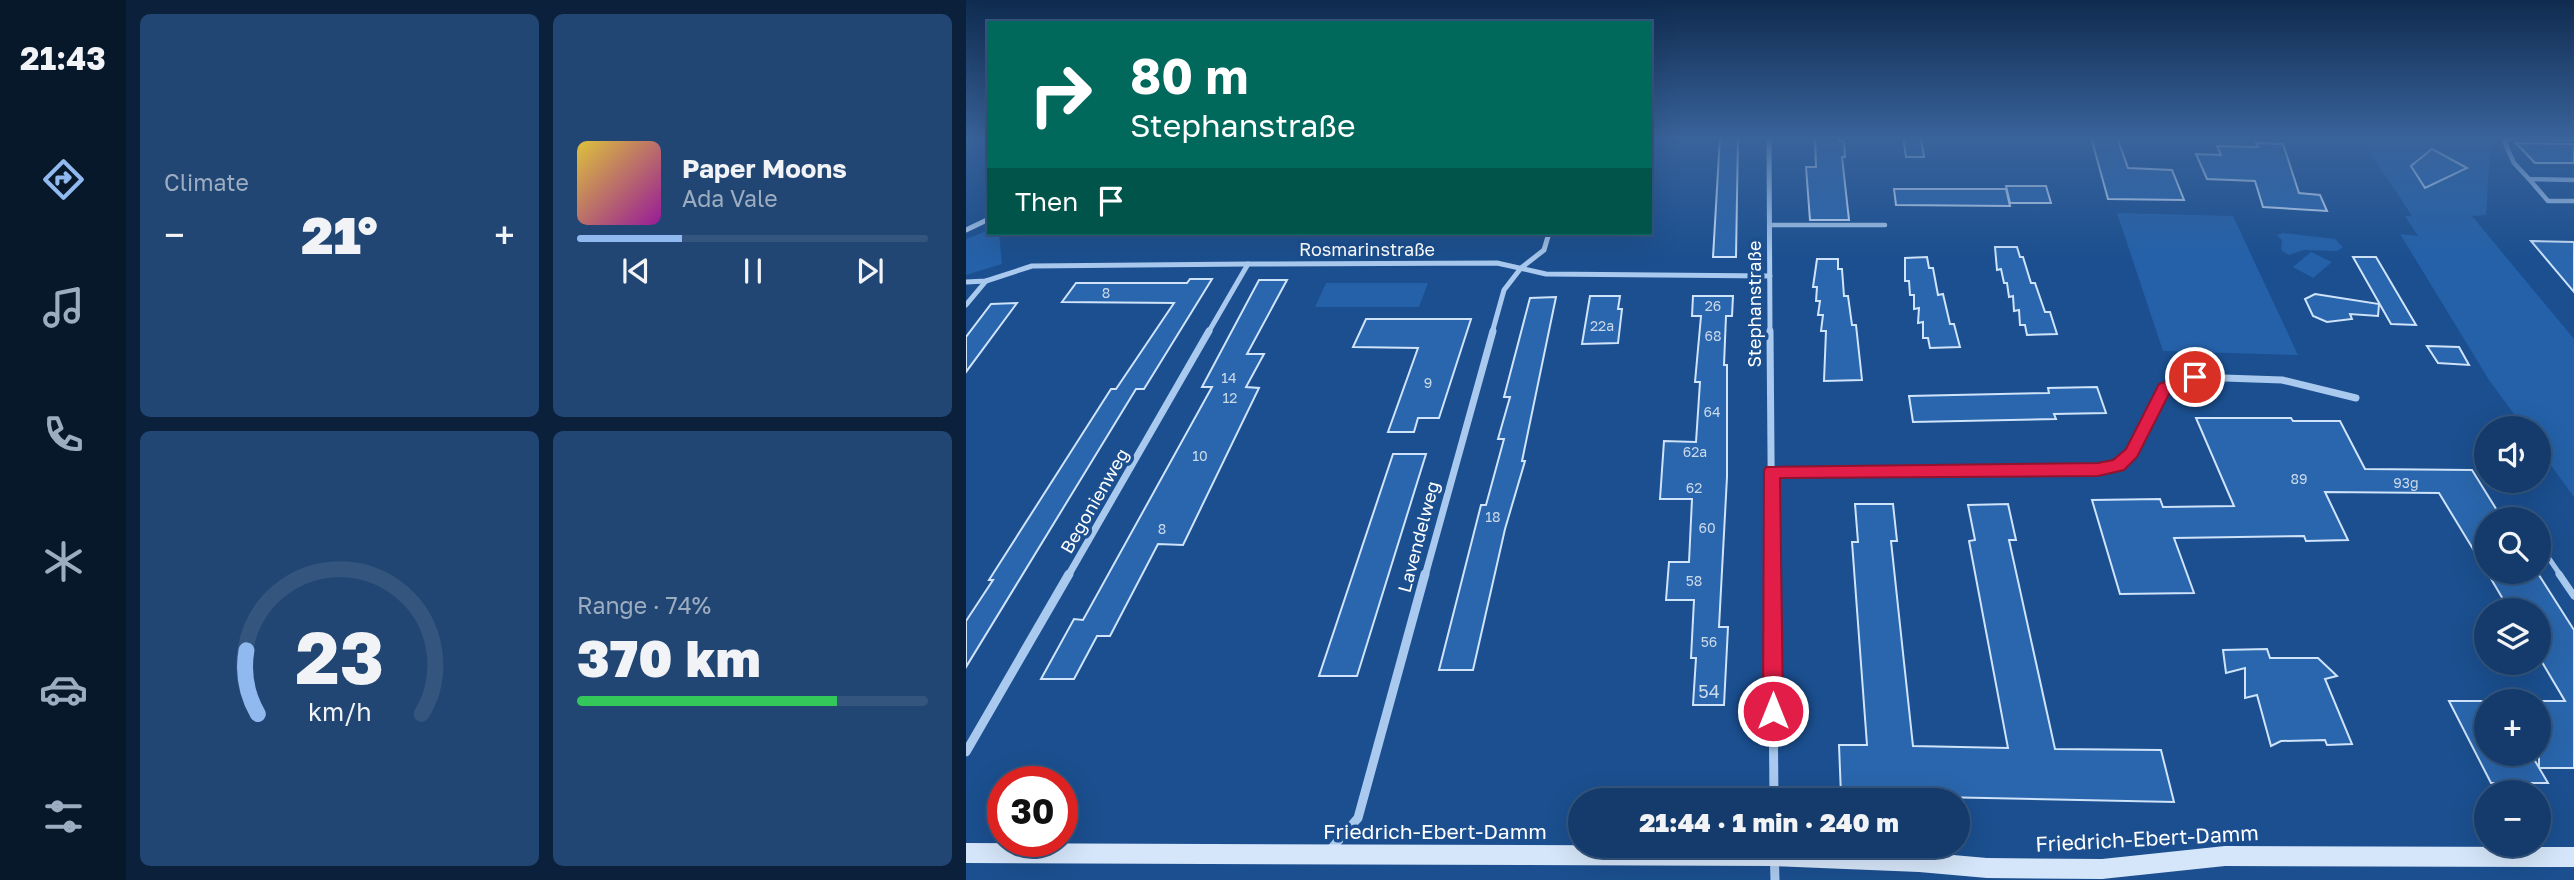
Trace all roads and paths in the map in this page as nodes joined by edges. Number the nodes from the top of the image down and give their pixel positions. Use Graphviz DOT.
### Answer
graph roads {
  1 [pos="1769,178"];
  2 [pos="2529,179"];
  3 [pos="2574,180"];
  4 [pos="2574,201"];
  5 [pos="987,220"];
  6 [pos="1770,225"];
  7 [pos="1885,225"];
  8 [pos="966,230"];
  9 [pos="1548,235"];
  10 [pos="1248,264"];
  11 [pos="1521,268"];
  12 [pos="1770,276"];
  13 [pos="986,281"];
  14 [pos="966,282"];
  15 [pos="966,304"];
  16 [pos="2356,398"];
  17 [pos="1772,471"];
  18 [pos="2551,562"];
  19 [pos="2574,596"];
  20 [pos="966,752"];
  21 [pos="1774,788"];
  22 [pos="1568,852"];
  23 [pos="966,853"];
  24 [pos="1326,854"];
  25 [pos="2574,857"];
  26 [pos="1774,858"];
  27 [pos="1866,858"];
  28 [pos="1775,880"];
  1 -- 6 [label="street, Stephanstraße"];
  2 -- 3 [label="lane"];
  2 -- 4 [label="lane"];
  5 -- 8 [label="street"];
  6 -- 7 [label="lane"];
  6 -- 12 [label="street, Stephanstraße"];
  9 -- 11 [label="street, Lavendelweg"];
  10 -- 11 [label="street, Rosmarinstraße"];
  10 -- 13 [label="street, Rosmarinstraße"];
  10 -- 20 [label="street, Begonienweg"];
  11 -- 12 [label="street, Rosmarinstraße"];
  11 -- 24 [label="street, Lavendelweg"];
  12 -- 17 [label="street, Stephanstraße"];
  13 -- 14 [label="street, Rosmarinstraße"];
  13 -- 15 [label="street"];
  16 -- 17 [label="street"];
  17 -- 21 [label="street, Stephanstraße"];
  18 -- 19 [label="lane"];
  22 -- 24 [label="main road, Friedrich-Ebert-Damm"];
  23 -- 24 [label="main road, Friedrich-Ebert-Damm"];
  25 -- 27 [label="main road, Friedrich-Ebert-Damm"];
  26 -- 28 [label="street"];
}
